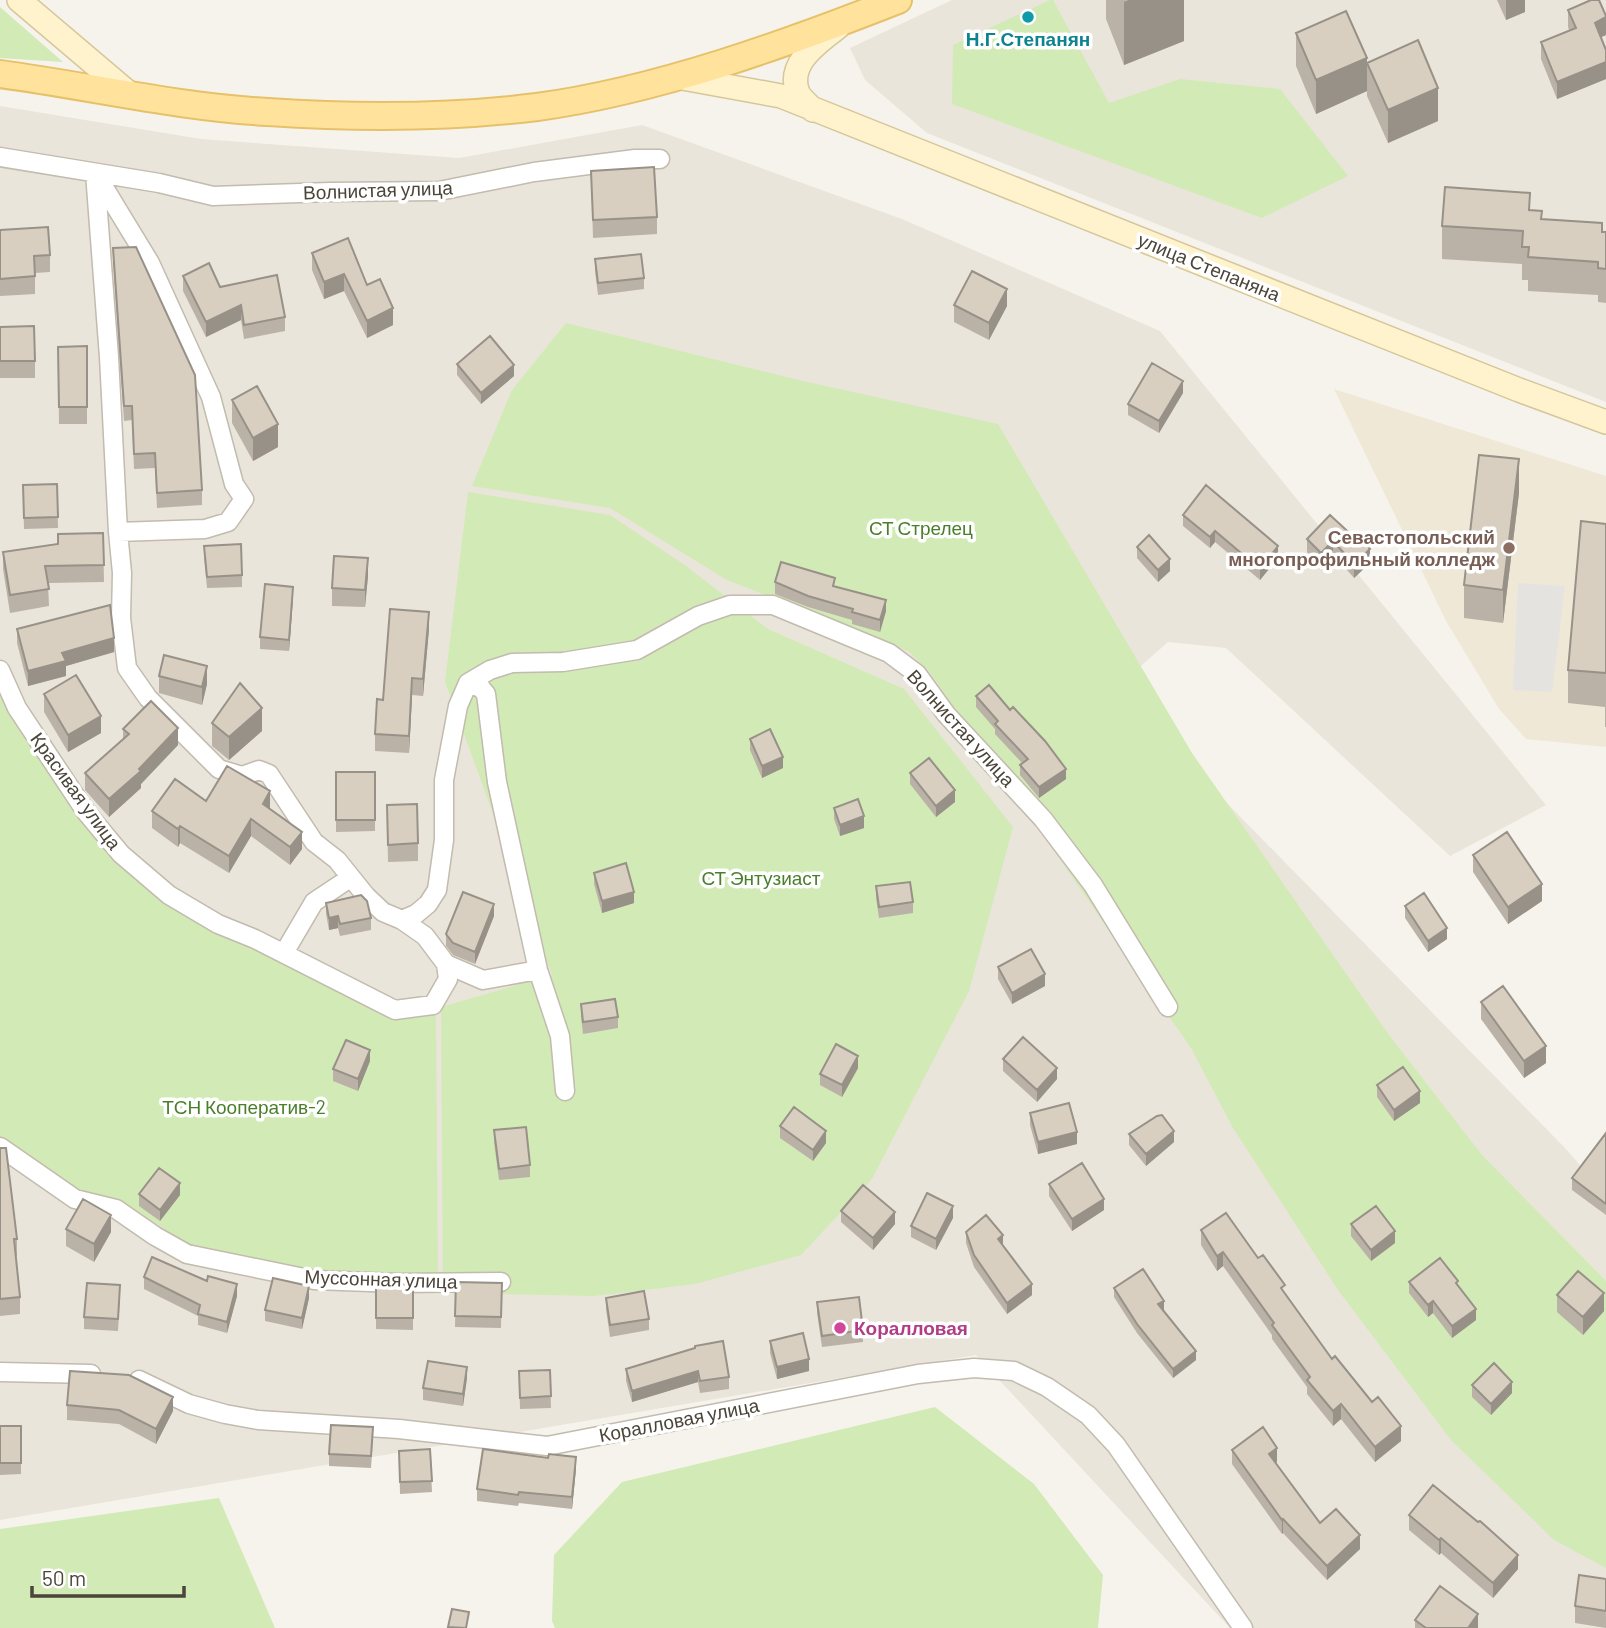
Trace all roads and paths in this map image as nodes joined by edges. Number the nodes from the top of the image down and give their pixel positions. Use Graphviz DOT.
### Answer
graph roads {
  1 [pos="19,0"];
  2 [pos="898,0"];
  3 [pos="845,21"];
  4 [pos="748,54"];
  5 [pos="0,74"];
  6 [pos="677,77"];
  7 [pos="131,95"];
  8 [pos="781,96"];
  9 [pos="813,110"];
  10 [pos="0,157"];
  11 [pos="660,159"];
  12 [pos="95,173"];
  13 [pos="1606,422"];
  14 [pos="118,532"];
  15 [pos="0,670"];
  16 [pos="468,683"];
  17 [pos="350,878"];
  18 [pos="402,920"];
  19 [pos="284,953"];
  20 [pos="446,964"];
  21 [pos="538,970"];
  22 [pos="1168,1006"];
  23 [pos="565,1091"];
  24 [pos="0,1147"];
  25 [pos="500,1282"];
  26 [pos="0,1372"];
  27 [pos="1243,1628"];
  1 -- 7 [label="main road"];
  2 -- 3 [label="main road"];
  3 -- 4 [label="main road"];
  3 -- 9 [label="main road"];
  4 -- 6 [label="main road"];
  4 -- 8 [label="main road, улица Степаняна"];
  5 -- 7 [label="main road"];
  6 -- 7 [label="main road"];
  6 -- 8 [label="main road, улица Степаняна"];
  8 -- 9 [label="main road, улица Степаняна"];
  9 -- 13 [label="main road, улица Степаняна"];
  10 -- 12 [label="street, Волнистая улица"];
  11 -- 12 [label="street, Волнистая улица"];
  12 -- 14 [label="street"];
  12 -- 14 [label="street"];
  14 -- 17 [label="street"];
  15 -- 19 [label="street, Красивая улица"];
  16 -- 18 [label="street"];
  16 -- 21 [label="street"];
  16 -- 22 [label="street, Волнистая улица"];
  17 -- 18 [label="street"];
  17 -- 19 [label="street"];
  18 -- 20 [label="street"];
  19 -- 20 [label="street, Красивая улица"];
  20 -- 21 [label="street"];
  21 -- 23 [label="street"];
  24 -- 25 [label="street, Муссонная улица"];
  26 -- 27 [label="street, Коралловая улица"];
}
